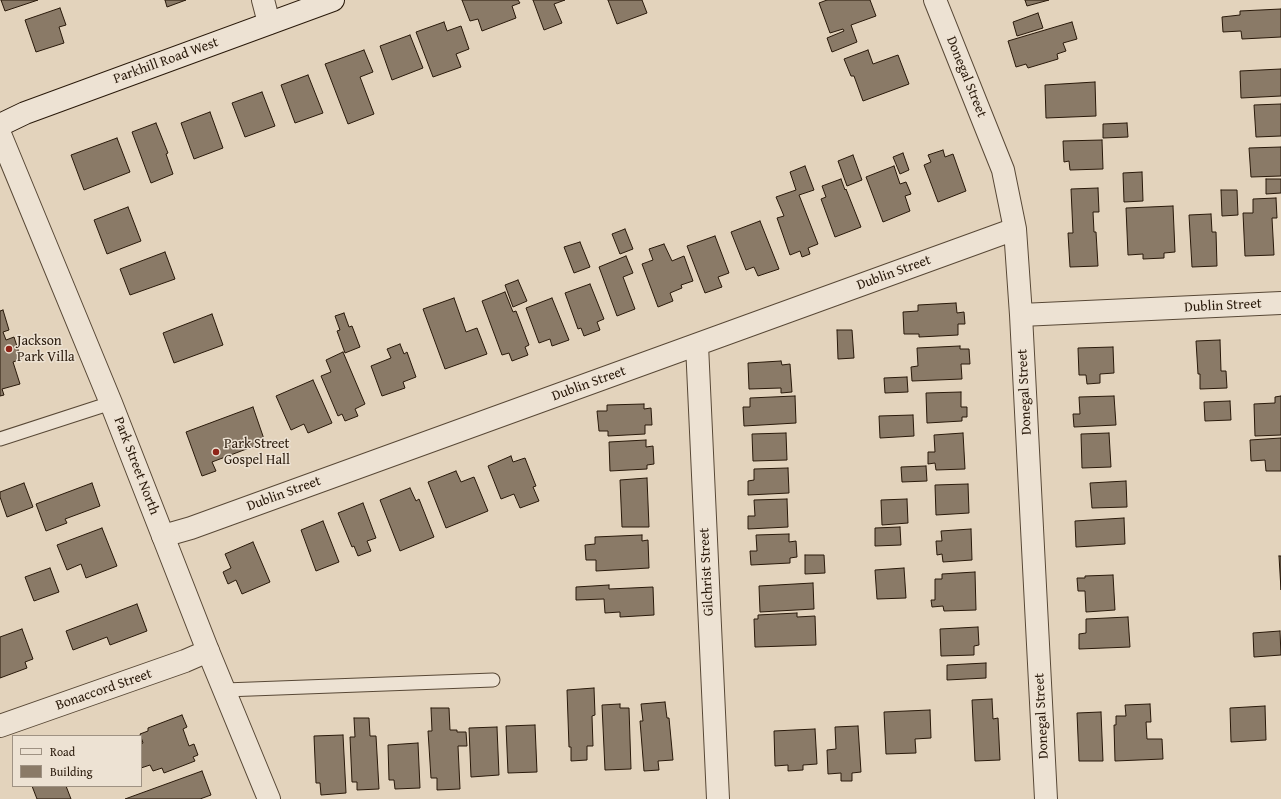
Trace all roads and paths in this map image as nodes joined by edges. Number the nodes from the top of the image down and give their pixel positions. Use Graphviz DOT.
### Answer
graph roads {
  1 [pos="263,0"];
  2 [pos="333,0"];
  3 [pos="935,0"];
  4 [pos="269,23"];
  5 [pos="0,125"];
  6 [pos="0,134"];
  7 [pos="1015,229"];
  8 [pos="1281,303"];
  9 [pos="1021,315"];
  10 [pos="697,345"];
  11 [pos="111,403"];
  12 [pos="0,439"];
  13 [pos="163,536"];
  14 [pos="208,651"];
  15 [pos="493,680"];
  16 [pos="225,690"];
  17 [pos="0,726"];
  18 [pos="269,799"];
  19 [pos="718,799"];
  20 [pos="1046,799"];
  1 -- 4 [label="street"];
  2 -- 4 [label="street, Parkhill Road West"];
  3 -- 7 [label="street, Donegal Street"];
  4 -- 5 [label="street, Parkhill Road West"];
  6 -- 11 [label="street, Park Street North"];
  7 -- 9 [label="street, Donegal Street"];
  7 -- 10 [label="street, Dublin Street"];
  8 -- 9 [label="street, Dublin Street"];
  9 -- 20 [label="street, Donegal Street"];
  10 -- 13 [label="street, Dublin Street"];
  10 -- 19 [label="street, Gilchrist Street"];
  11 -- 12 [label="lane"];
  11 -- 13 [label="street, Park Street North"];
  13 -- 14 [label="street, Park Street North"];
  14 -- 16 [label="street, Park Street North"];
  14 -- 17 [label="street, Bonaccord Street"];
  15 -- 16 [label="lane"];
  16 -- 18 [label="street, Park Street North"];
}
